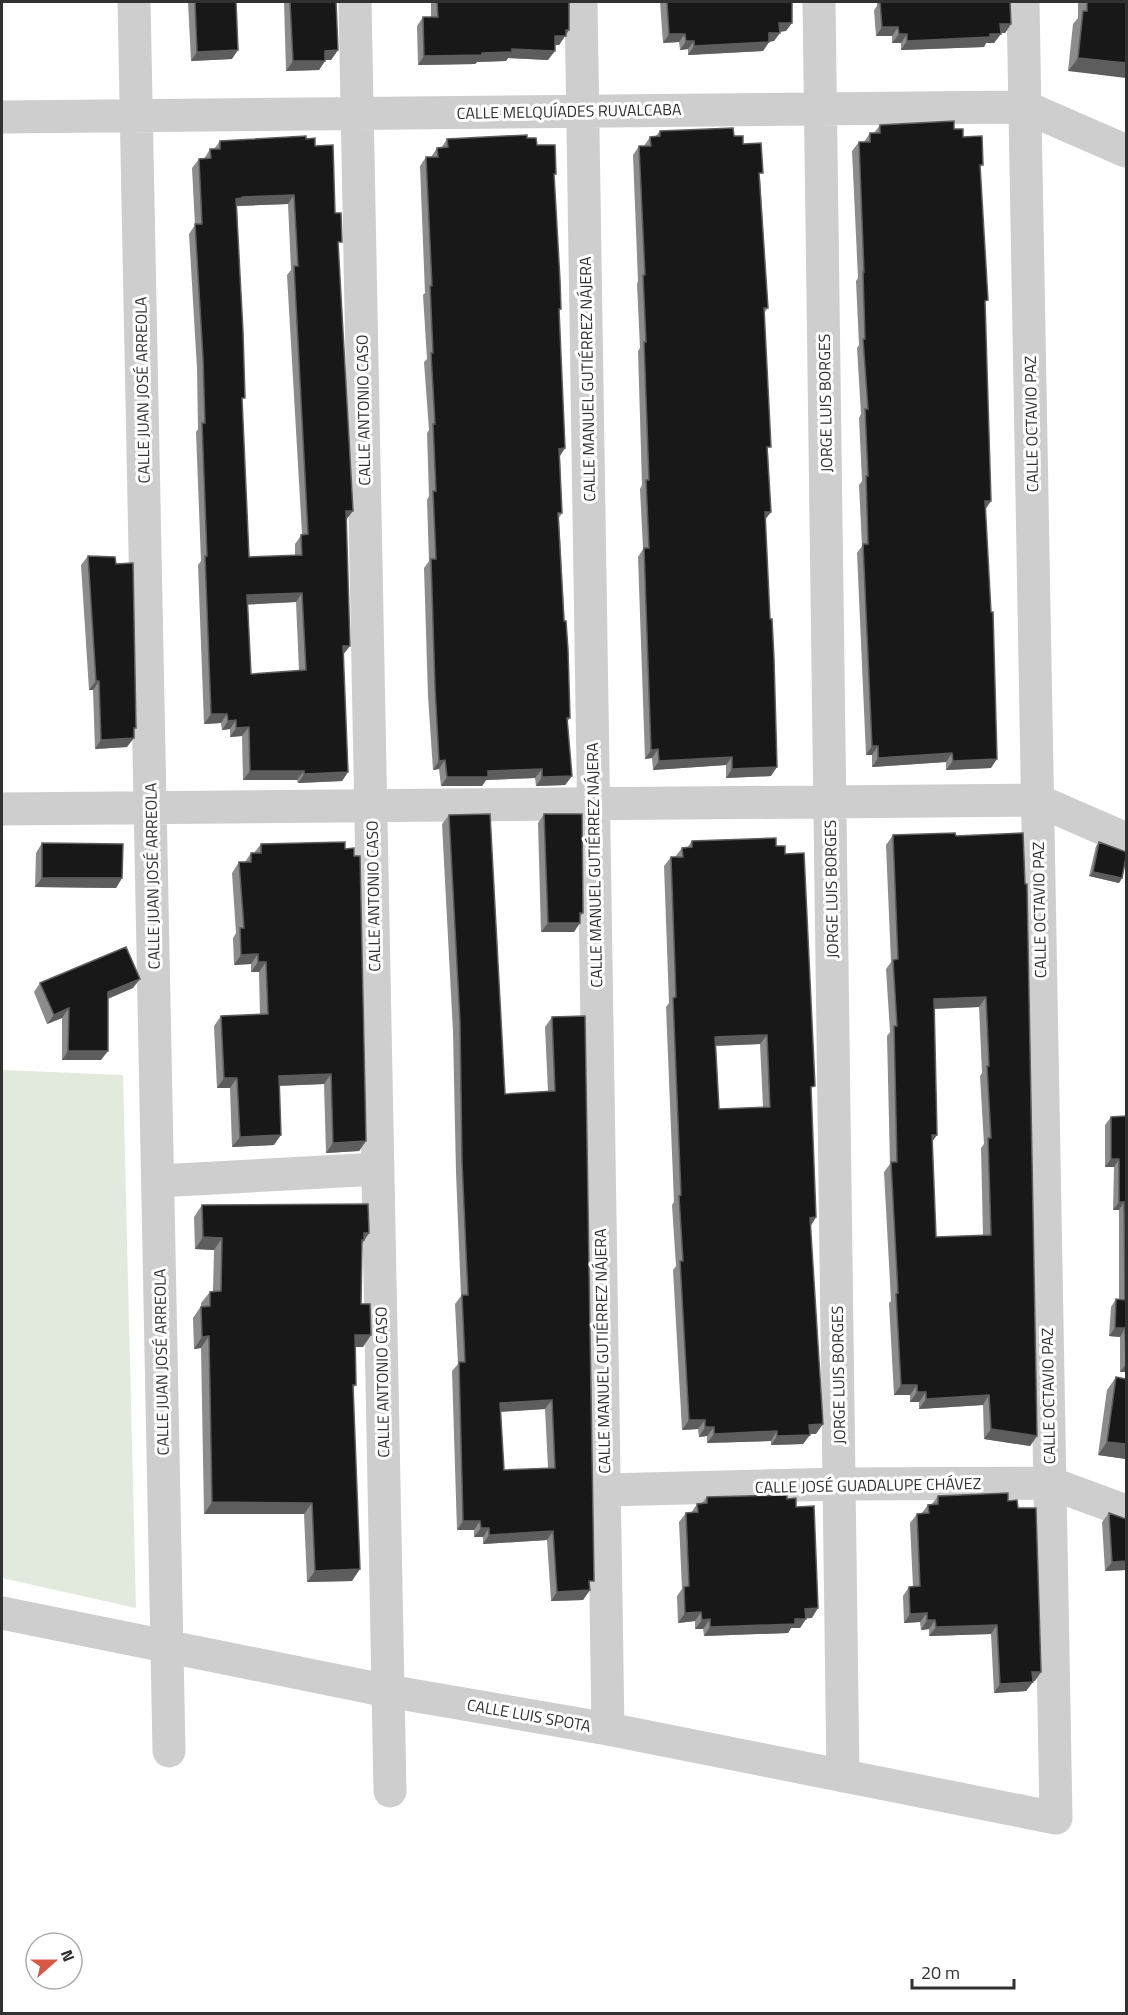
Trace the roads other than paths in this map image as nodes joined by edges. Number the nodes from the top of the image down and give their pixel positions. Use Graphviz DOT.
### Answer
graph roads {
  1 [pos="134,2"];
  2 [pos="355,2"];
  3 [pos="581,2"];
  4 [pos="819,2"];
  5 [pos="1023,2"];
  6 [pos="1025,107"];
  7 [pos="821,108"];
  8 [pos="583,111"];
  9 [pos="357,113"];
  10 [pos="136,115"];
  11 [pos="2,117"];
  12 [pos="1126,151"];
  13 [pos="1037,800"];
  14 [pos="830,802"];
  15 [pos="593,804"];
  16 [pos="371,806"];
  17 [pos="150,808"];
  18 [pos="2,809"];
  19 [pos="1126,838"];
  20 [pos="378,1169"];
  21 [pos="158,1181"];
  22 [pos="839,1484"];
  23 [pos="1050,1484"];
  24 [pos="604,1490"];
  25 [pos="1126,1511"];
  26 [pos="2,1613"];
  27 [pos="167,1645"];
  28 [pos="388,1690"];
  29 [pos="608,1729"];
  30 [pos="169,1750"];
  31 [pos="843,1776"];
  32 [pos="390,1791"];
  33 [pos="1056,1818"];
  1 -- 10 [label="street, CALLE JUAN JOSÉ ARREOLA"];
  2 -- 9 [label="street, CALLE ANTONIO CASO"];
  3 -- 8 [label="street, CALLE MANUEL GUTIÉRREZ NÁJERA"];
  4 -- 7 [label="street, JORGE LUIS BORGES"];
  5 -- 6 [label="street, CALLE OCTAVIO PAZ"];
  6 -- 7 [label="street, CALLE MELQUÍADES RUVALCABA"];
  6 -- 12 [label="street, CALLE MELQUÍADES RUVALCABA"];
  6 -- 13 [label="street, CALLE OCTAVIO PAZ"];
  7 -- 8 [label="street, CALLE MELQUÍADES RUVALCABA"];
  7 -- 14 [label="street, JORGE LUIS BORGES"];
  8 -- 9 [label="street, CALLE MELQUÍADES RUVALCABA"];
  8 -- 15 [label="street, CALLE MANUEL GUTIÉRREZ NÁJERA"];
  9 -- 10 [label="street, CALLE MELQUÍADES RUVALCABA"];
  9 -- 16 [label="street, CALLE ANTONIO CASO"];
  10 -- 11 [label="street, CALLE MELQUÍADES RUVALCABA"];
  10 -- 17 [label="street, CALLE JUAN JOSÉ ARREOLA"];
  13 -- 14 [label="street"];
  13 -- 19 [label="street"];
  13 -- 23 [label="street, CALLE OCTAVIO PAZ"];
  14 -- 15 [label="street"];
  14 -- 22 [label="street, JORGE LUIS BORGES"];
  15 -- 16 [label="street"];
  15 -- 24 [label="street, CALLE MANUEL GUTIÉRREZ NÁJERA"];
  16 -- 17 [label="street"];
  16 -- 20 [label="street, CALLE ANTONIO CASO"];
  17 -- 18 [label="street"];
  17 -- 21 [label="street, CALLE JUAN JOSÉ ARREOLA"];
  20 -- 21 [label="street"];
  20 -- 28 [label="street, CALLE ANTONIO CASO"];
  21 -- 27 [label="street, CALLE JUAN JOSÉ ARREOLA"];
  22 -- 23 [label="street, CALLE JOSÉ GUADALUPE CHÁVEZ"];
  22 -- 24 [label="street, CALLE JOSÉ GUADALUPE CHÁVEZ"];
  22 -- 31 [label="street, JORGE LUIS BORGES"];
  23 -- 25 [label="street, CALLE JOSÉ GUADALUPE CHÁVEZ"];
  23 -- 33 [label="street, CALLE OCTAVIO PAZ"];
  24 -- 29 [label="street, CALLE MANUEL GUTIÉRREZ NÁJERA"];
  26 -- 27 [label="street, CALLE LUIS SPOTA"];
  27 -- 28 [label="street, CALLE LUIS SPOTA"];
  27 -- 30 [label="street, CALLE JUAN JOSÉ ARREOLA"];
  28 -- 29 [label="street, CALLE LUIS SPOTA"];
  28 -- 32 [label="street, CALLE ANTONIO CASO"];
  29 -- 31 [label="street, CALLE LUIS SPOTA"];
  31 -- 33 [label="street, CALLE LUIS SPOTA"];
}
